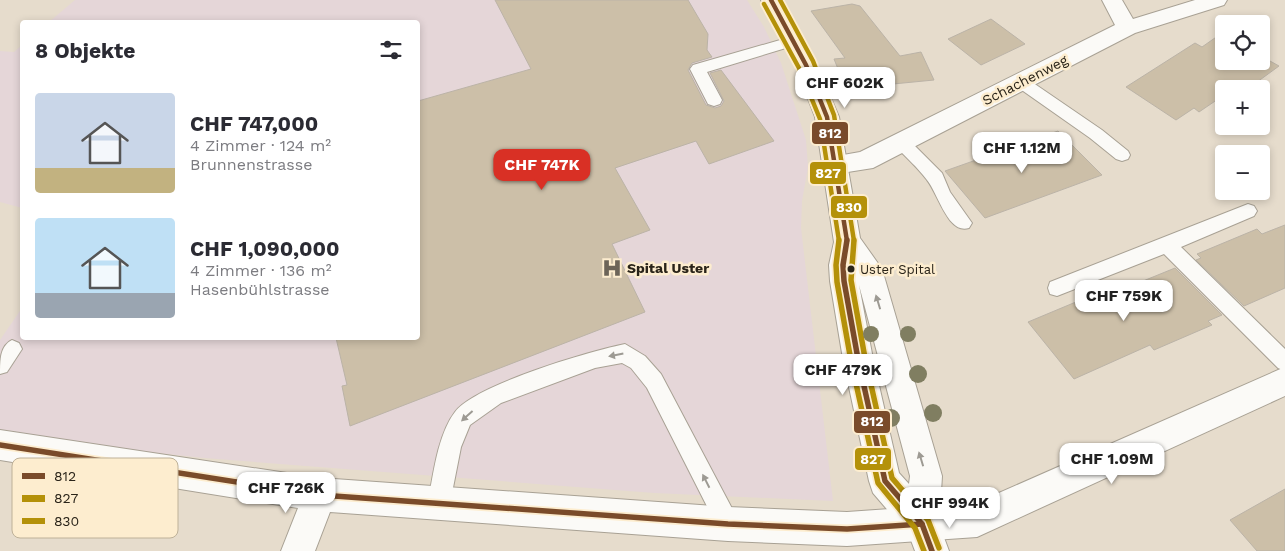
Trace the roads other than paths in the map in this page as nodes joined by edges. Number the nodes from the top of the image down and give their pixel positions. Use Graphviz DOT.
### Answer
graph roads {
  1 [pos="771,0"];
  2 [pos="1112,0"];
  3 [pos="1218,0"];
  4 [pos="1128,28"];
  5 [pos="794,41"];
  6 [pos="1021,82"];
  7 [pos="714,100"];
  8 [pos="900,142"];
  9 [pos="1122,155"];
  10 [pos="835,165"];
  11 [pos="1248,210"];
  12 [pos="963,223"];
  13 [pos="847,242"];
  14 [pos="1167,245"];
  15 [pos="1057,288"];
  16 [pos="1285,362"];
  17 [pos="1285,381"];
  18 [pos="0,445"];
  19 [pos="83,458"];
  20 [pos="178,473"];
  21 [pos="320,495"];
  22 [pos="439,503"];
  23 [pos="728,524"];
  24 [pos="927,538"];
  25 [pos="298,551"];
  1 -- 5 [label="street"];
  2 -- 4 [label="street"];
  3 -- 4 [label="street, Schachenweg"];
  4 -- 6 [label="street, Schachenweg"];
  5 -- 7 [label="lane"];
  5 -- 10 [label="street"];
  6 -- 8 [label="street, Schachenweg"];
  6 -- 9 [label="lane"];
  8 -- 10 [label="street, Schachenweg"];
  8 -- 12 [label="lane"];
  10 -- 13 [label="street"];
  11 -- 14 [label="lane"];
  24 -- 13 [label="street, one-way"];
  13 -- 24 [label="street"];
  14 -- 15 [label="lane"];
  14 -- 16 [label="lane"];
  17 -- 24 [label="street"];
  18 -- 19 [label="street"];
  20 -- 21 [label="street"];
  21 -- 22 [label="street"];
  21 -- 25 [label="street"];
  22 -- 23 [label="street"];
  23 -- 22 [label="lane, one-way"];
  23 -- 24 [label="street"];
}
